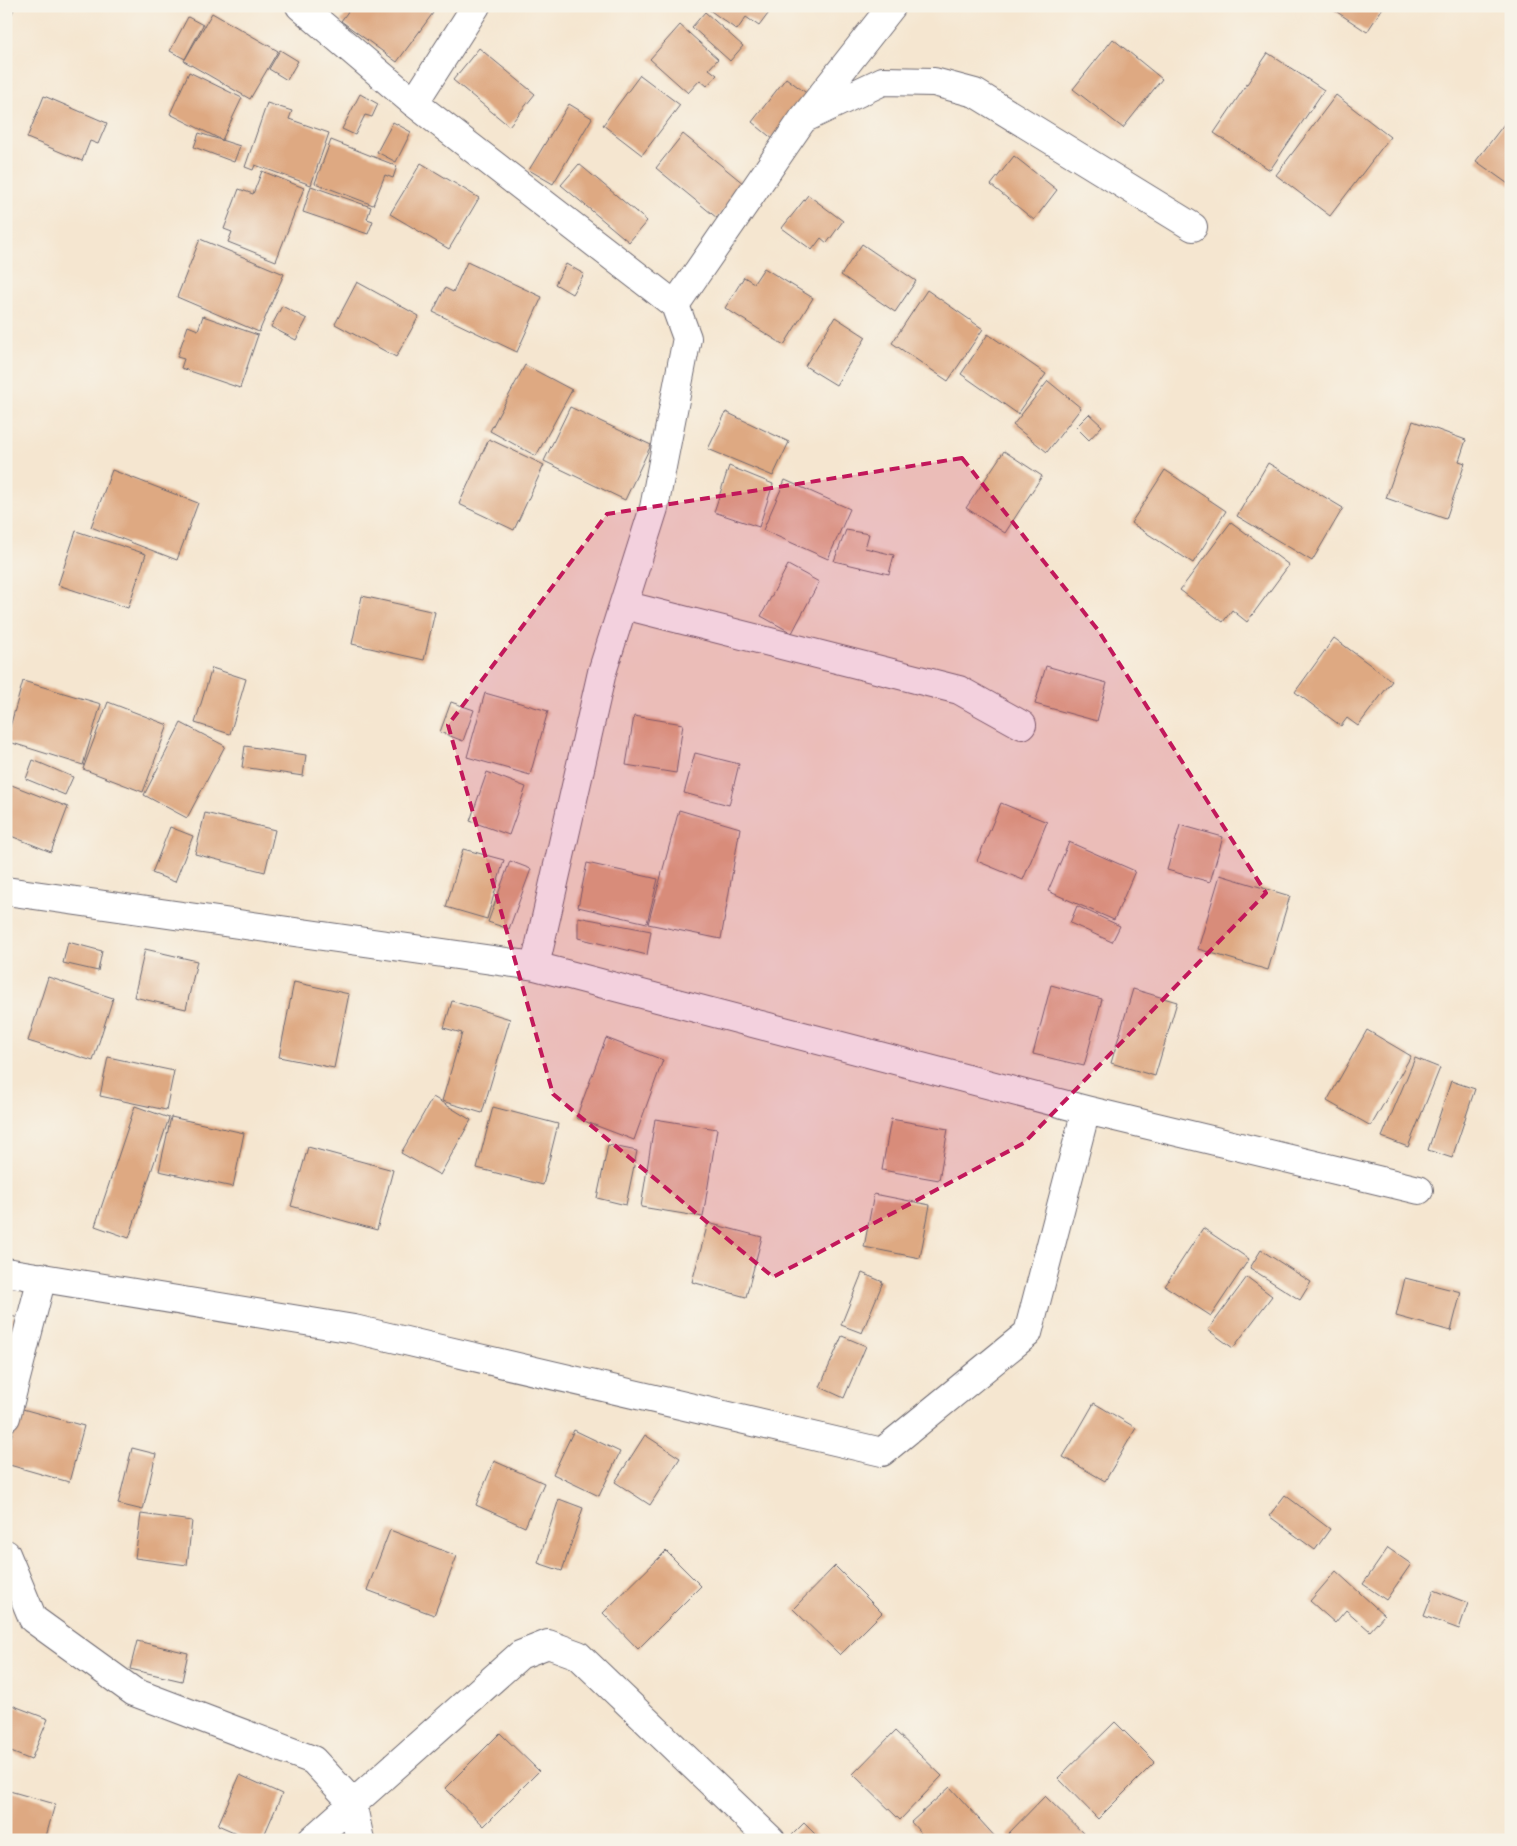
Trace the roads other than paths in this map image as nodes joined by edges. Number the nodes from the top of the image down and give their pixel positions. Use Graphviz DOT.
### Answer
graph roads {
  1 [pos="300,6"];
  2 [pos="476,6"];
  3 [pos="892,6"];
  4 [pos="414,103"];
  5 [pos="802,119"];
  6 [pos="1193,227"];
  7 [pos="675,304"];
  8 [pos="624,605"];
  9 [pos="1022,725"];
  10 [pos="6,891"];
  11 [pos="535,966"];
  12 [pos="1086,1110"];
  13 [pos="1419,1190"];
  14 [pos="6,1272"];
  15 [pos="42,1277"];
  16 [pos="6,1417"];
  17 [pos="6,1554"];
  18 [pos="352,1802"];
  19 [pos="312,1840"];
  20 [pos="360,1840"];
  21 [pos="772,1840"];
  1 -- 4 [label="street"];
  2 -- 4 [label="street"];
  3 -- 5 [label="street"];
  4 -- 7 [label="street"];
  5 -- 6 [label="street"];
  5 -- 7 [label="street"];
  7 -- 8 [label="street"];
  8 -- 9 [label="street"];
  8 -- 11 [label="street"];
  10 -- 11 [label="street"];
  11 -- 12 [label="street"];
  12 -- 13 [label="street"];
  12 -- 15 [label="street"];
  14 -- 15 [label="street"];
  15 -- 16 [label="street"];
  17 -- 18 [label="street"];
  18 -- 19 [label="street"];
  18 -- 20 [label="street"];
  18 -- 21 [label="street"];
}
